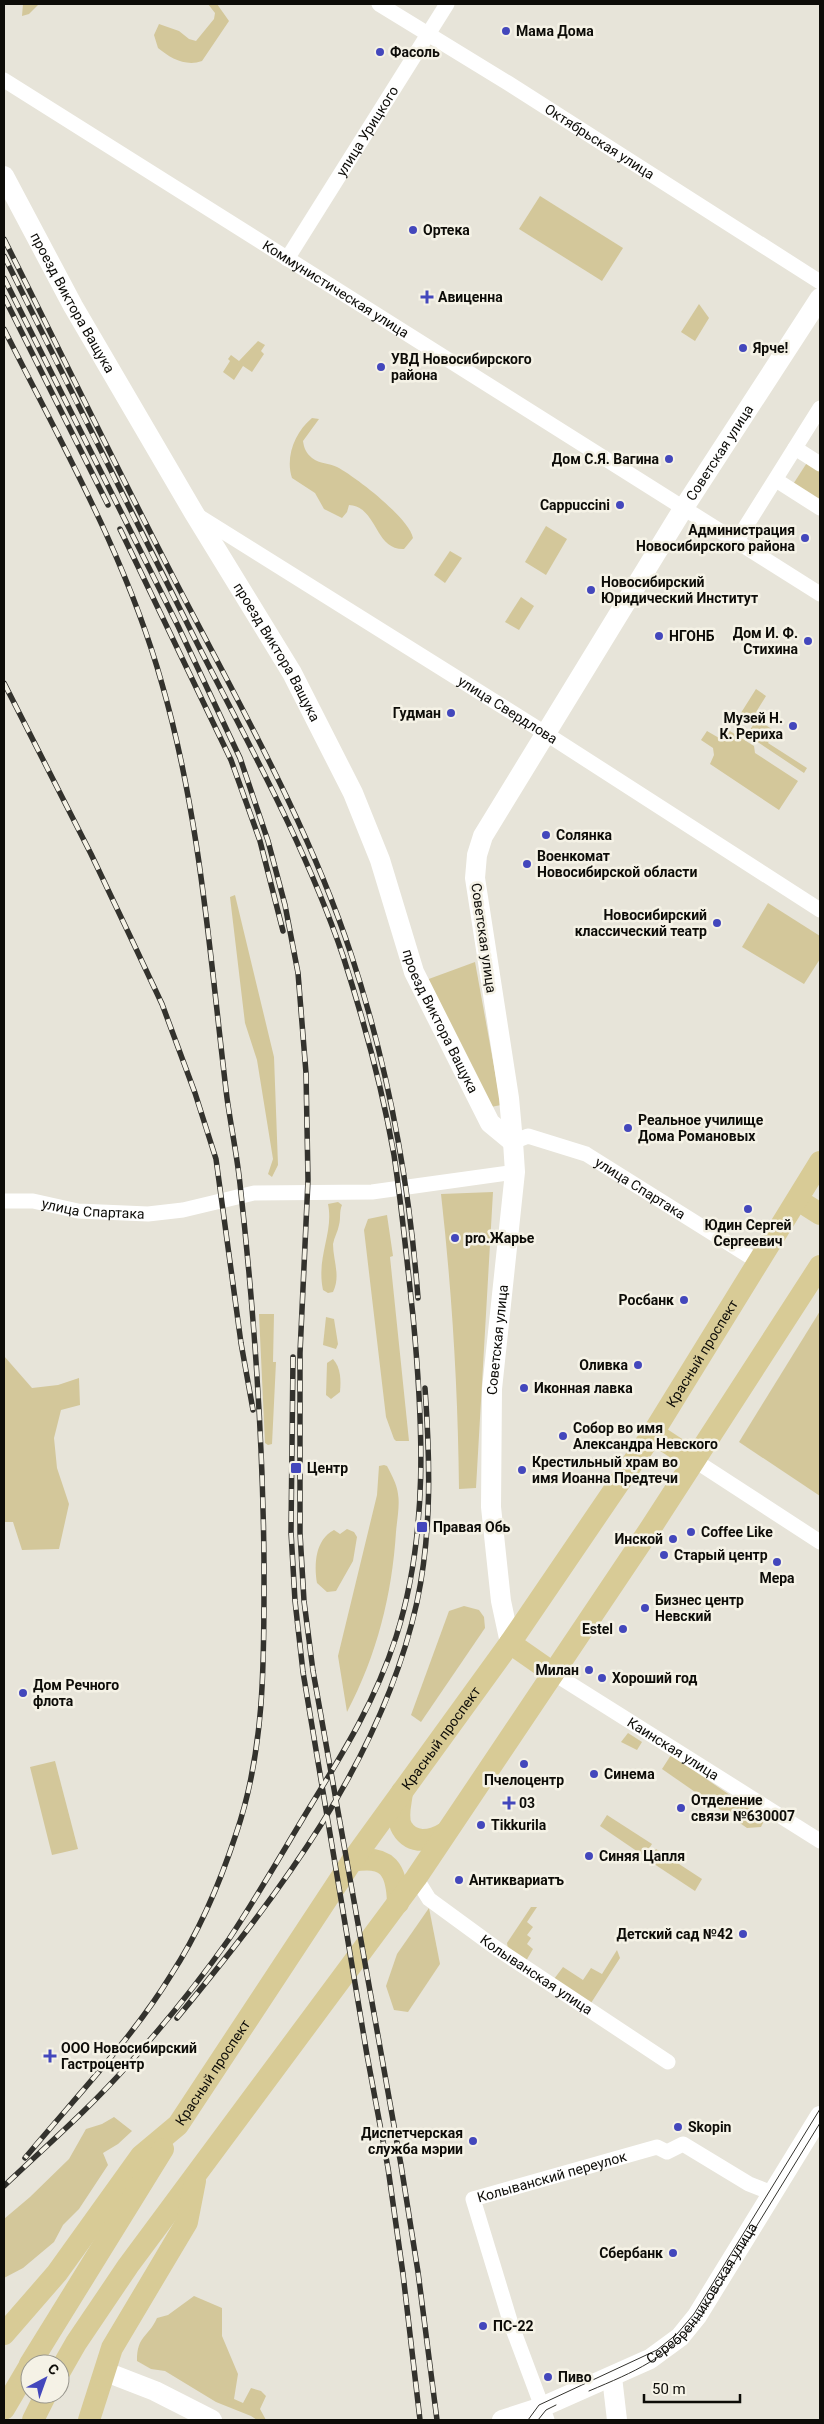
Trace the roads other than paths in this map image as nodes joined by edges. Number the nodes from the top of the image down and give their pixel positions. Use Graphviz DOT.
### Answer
graph roads {
  1 [pos="379,4"];
  2 [pos="447,4"];
  3 [pos="429,33"];
  4 [pos="4,80"];
  5 [pos="4,176"];
  6 [pos="287,259"];
  7 [pos="820,282"];
  8 [pos="820,298"];
  9 [pos="820,408"];
  10 [pos="795,448"];
  11 [pos="820,464"];
  12 [pos="776,480"];
  13 [pos="820,508"];
  14 [pos="683,509"];
  15 [pos="194,513"];
  16 [pos="736,542"];
  17 [pos="820,594"];
  18 [pos="545,733"];
  19 [pos="820,910"];
  20 [pos="513,1142"];
  21 [pos="820,1162"];
  22 [pos="514,1172"];
  23 [pos="798,1200"];
  24 [pos="4,1201"];
  25 [pos="820,1214"];
  26 [pos="760,1263"];
  27 [pos="820,1266"];
  28 [pos="653,1433"];
  29 [pos="694,1460"];
  30 [pos="820,1542"];
  31 [pos="510,1643"];
  32 [pos="553,1673"];
  33 [pos="402,1792"];
  34 [pos="445,1833"];
  35 [pos="820,1841"];
  36 [pos="352,1862"];
  37 [pos="416,1878"];
  38 [pos="398,1903"];
  39 [pos="668,2062"];
  40 [pos="820,2116"];
  41 [pos="178,2125"];
  42 [pos="195,2178"];
  43 [pos="772,2193"];
  44 [pos="39,2295"];
  45 [pos="4,2308"];
  46 [pos="4,2334"];
  47 [pos="36,2354"];
  48 [pos="70,2354"];
  49 [pos="106,2372"];
  50 [pos="612,2377"];
  51 [pos="20,2381"];
  52 [pos="41,2404"];
  53 [pos="4,2409"];
  54 [pos="545,2414"];
  55 [pos="507,2419"];
  56 [pos="33,2420"];
  57 [pos="89,2420"];
  58 [pos="212,2420"];
  59 [pos="616,2420"];
  1 -- 3 [label="street, Октябрьская улица"];
  2 -- 3 [label="street, улица Урицкого"];
  3 -- 6 [label="street, улица Урицкого"];
  3 -- 7 [label="street, Октябрьская улица"];
  4 -- 6 [label="street, Коммунистическая улица"];
  5 -- 15 [label="street, проезд Виктора Ващука"];
  6 -- 14 [label="street, Коммунистическая улица"];
  8 -- 14 [label="street, Советская улица"];
  9 -- 10 [label="street"];
  10 -- 11 [label="street"];
  10 -- 12 [label="street"];
  12 -- 13 [label="street"];
  12 -- 16 [label="street"];
  14 -- 16 [label="street, Коммунистическая улица"];
  14 -- 18 [label="street, Советская улица"];
  15 -- 18 [label="street, улица Свердлова"];
  15 -- 20 [label="street, проезд Виктора Ващука"];
  16 -- 17 [label="street, Коммунистическая улица"];
  18 -- 19 [label="street, улица Свердлова"];
  18 -- 20 [label="street, Советская улица"];
  20 -- 22 [label="street, Советская улица"];
  20 -- 26 [label="street, улица Спартака"];
  21 -- 23 [label="main road, Красный проспект"];
  22 -- 24 [label="street, улица Спартака"];
  22 -- 31 [label="street, Советская улица"];
  23 -- 25 [label="main road"];
  23 -- 26 [label="main road, Красный проспект"];
  26 -- 28 [label="main road, Красный проспект"];
  27 -- 29 [label="main road"];
  28 -- 29 [label="main road"];
  28 -- 31 [label="main road, Красный проспект"];
  29 -- 30 [label="street"];
  29 -- 32 [label="main road"];
  31 -- 32 [label="main road"];
  31 -- 33 [label="main road, Красный проспект"];
  32 -- 34 [label="main road"];
  32 -- 35 [label="street, Каинская улица"];
  33 -- 34 [label="main road"];
  33 -- 36 [label="main road, Красный проспект"];
  34 -- 37 [label="main road"];
  36 -- 38 [label="main road"];
  36 -- 41 [label="main road, Красный проспект"];
  37 -- 38 [label="main road"];
  37 -- 39 [label="street, Колыванская улица"];
  38 -- 42 [label="main road"];
  40 -- 43 [label="street, Серебренниковская улица"];
  41 -- 44 [label="main road, Красный проспект"];
  41 -- 47 [label="main road"];
  42 -- 48 [label="main road"];
  42 -- 49 [label="main road"];
  43 -- 50 [label="street, Серебренниковская улица"];
  43 -- 54 [label="street, Колыванский переулок"];
  44 -- 45 [label="main road"];
  44 -- 46 [label="main road, Красный проспект"];
  49 -- 57 [label="main road"];
  49 -- 58 [label="street"];
  50 -- 54 [label="street, Серебренниковская улица"];
  50 -- 59 [label="street"];
  51 -- 53 [label="main road"];
  52 -- 56 [label="main road"];
  54 -- 55 [label="street, Серебренниковская улица"];
}
